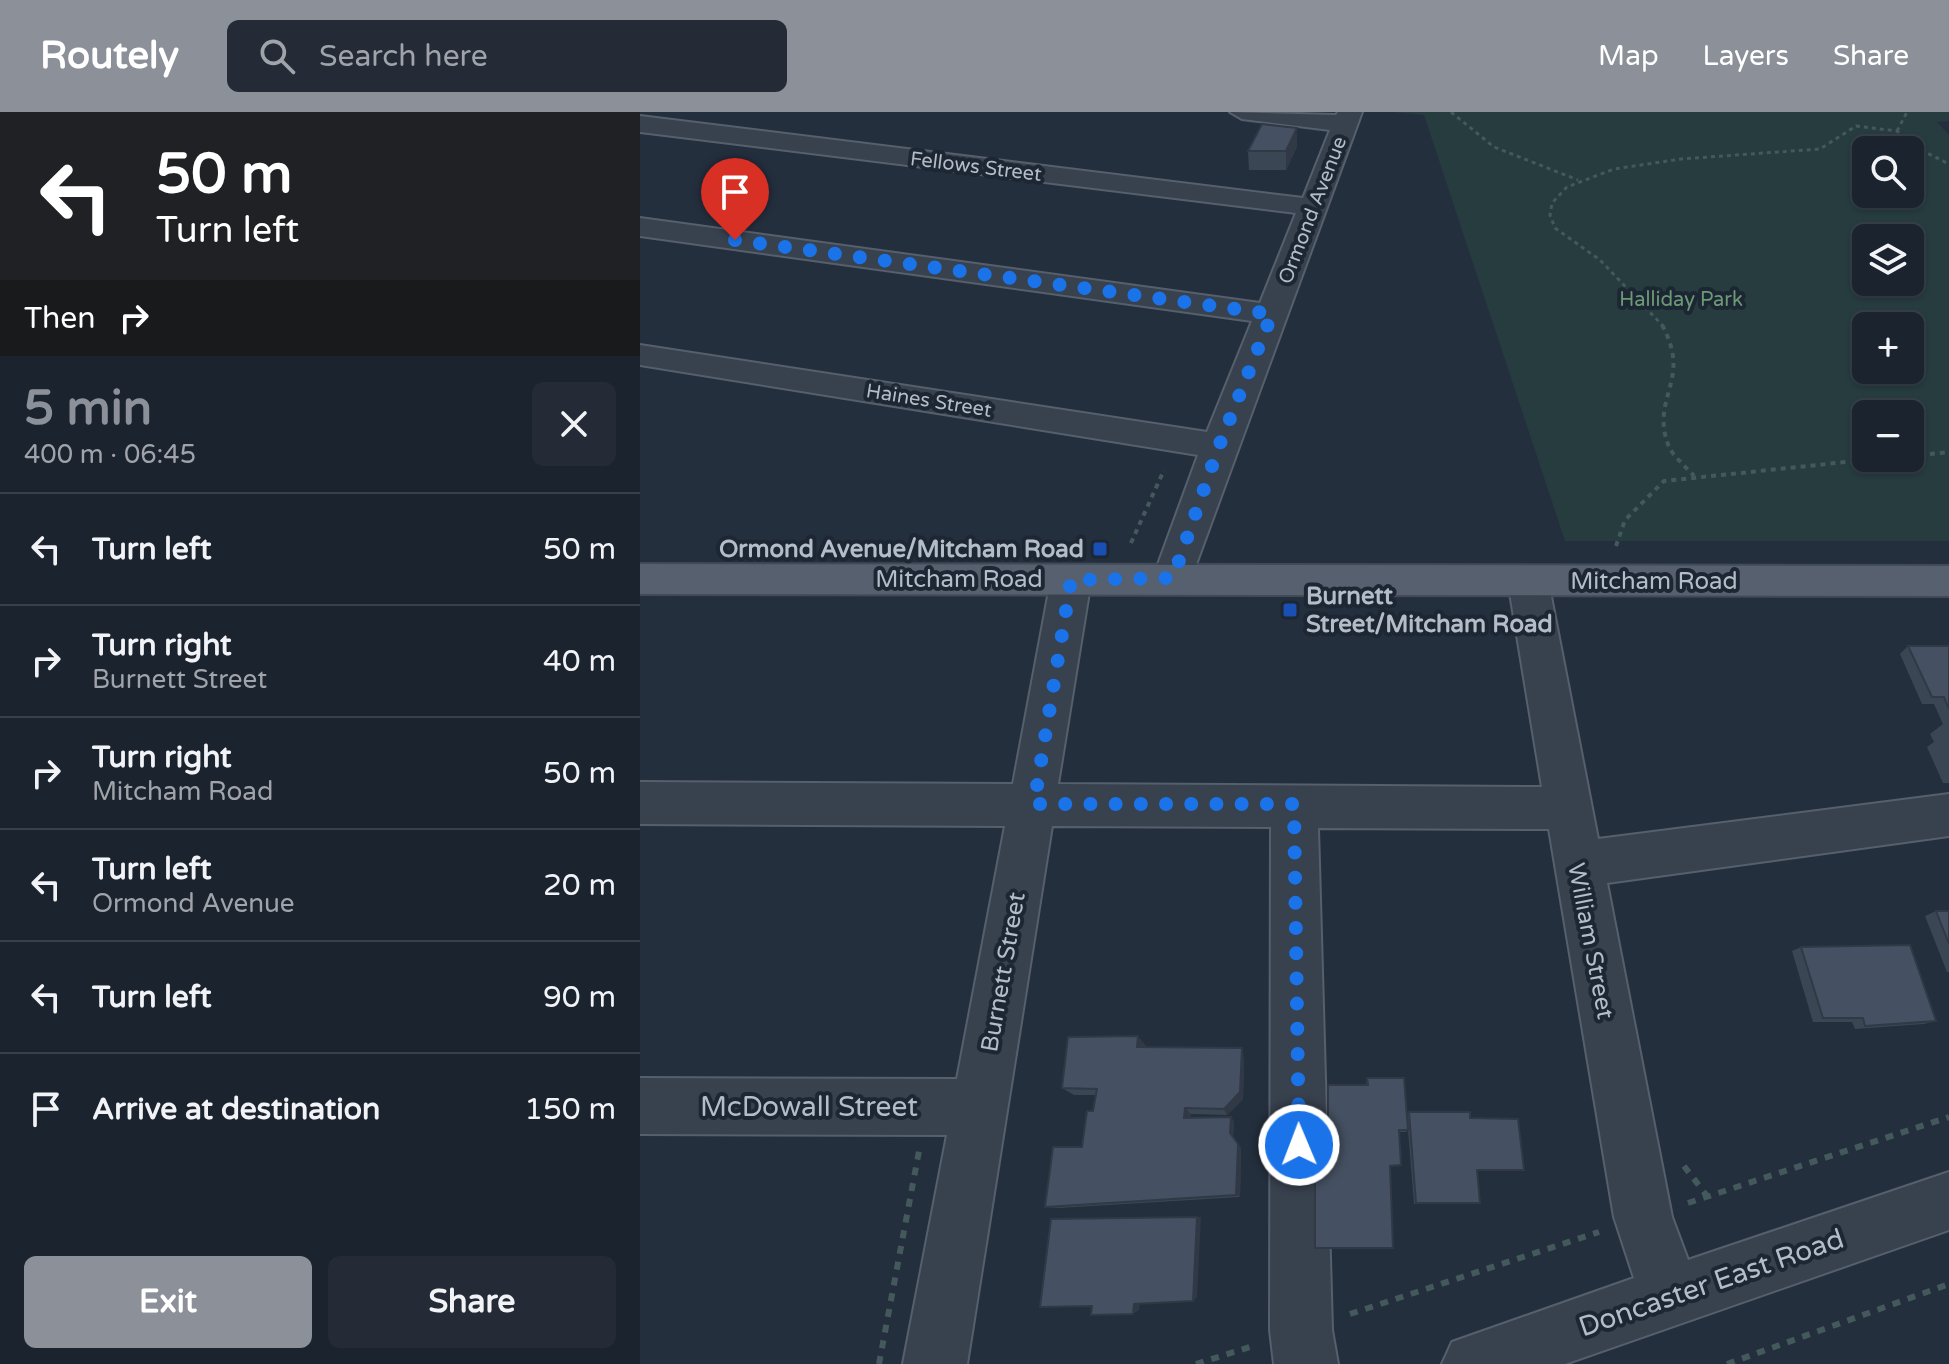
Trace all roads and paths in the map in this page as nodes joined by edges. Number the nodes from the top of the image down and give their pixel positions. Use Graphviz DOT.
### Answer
graph roads {
  1 [pos="1242,112"];
  2 [pos="1451,112"];
  3 [pos="1907,112"];
  4 [pos="1348,118"];
  5 [pos="640,124"];
  6 [pos="1897,131"];
  7 [pos="1949,164"];
  8 [pos="1579,180"];
  9 [pos="1311,207"];
  10 [pos="640,227"];
  11 [pos="1272,314"];
  12 [pos="640,355"];
  13 [pos="1219,446"];
  14 [pos="1949,452"];
  15 [pos="1924,455"];
  16 [pos="1852,461"];
  17 [pos="1149,466"];
  18 [pos="1694,476"];
  19 [pos="1118,543"];
  20 [pos="1173,578"];
  21 [pos="640,579"];
  22 [pos="1071,580"];
  23 [pos="1528,581"];
  24 [pos="1605,581"];
  25 [pos="1949,581"];
  26 [pos="640,803"];
  27 [pos="1034,804"];
  28 [pos="1294,804"];
  29 [pos="1566,808"];
  30 [pos="1949,815"];
  31 [pos="1577,864"];
  32 [pos="640,1106"];
  33 [pos="979,1107"];
  34 [pos="1949,1117"];
  35 [pos="1949,1201"];
  36 [pos="1643,1217"];
  37 [pos="1949,1284"];
  38 [pos="1670,1296"];
  39 [pos="1304,1347"];
  40 [pos="935,1364"];
  41 [pos="1196,1364"];
  42 [pos="1474,1364"];
  43 [pos="1727,1364"];
  1 -- 4 [label="street"];
  2 -- 8 [label="path"];
  3 -- 6 [label="path"];
  4 -- 9 [label="street, Ormond Avenue"];
  5 -- 9 [label="street, Fellows Street"];
  6 -- 7 [label="path"];
  6 -- 8 [label="path"];
  8 -- 18 [label="path"];
  9 -- 11 [label="street, Ormond Avenue"];
  10 -- 11 [label="street"];
  11 -- 13 [label="street, Ormond Avenue"];
  12 -- 13 [label="street, Haines Street"];
  13 -- 20 [label="street, Ormond Avenue"];
  14 -- 15 [label="path"];
  16 -- 18 [label="path"];
  17 -- 19 [label="path"];
  18 -- 24 [label="path"];
  20 -- 22 [label="main road, Mitcham Road"];
  20 -- 23 [label="main road, Mitcham Road"];
  21 -- 22 [label="main road, Mitcham Road"];
  22 -- 27 [label="street, Burnett Street"];
  23 -- 24 [label="main road, Mitcham Road"];
  23 -- 29 [label="street, William Street"];
  24 -- 25 [label="main road, Mitcham Road"];
  26 -- 27 [label="street"];
  27 -- 28 [label="street"];
  27 -- 33 [label="street, Burnett Street"];
  28 -- 29 [label="street"];
  28 -- 39 [label="street"];
  29 -- 31 [label="street, William Street"];
  30 -- 31 [label="street"];
  31 -- 36 [label="street, William Street"];
  32 -- 33 [label="street, McDowall Street"];
  33 -- 40 [label="street, Burnett Street"];
  34 -- 36 [label="path"];
  35 -- 38 [label="street, Doncaster East Road"];
  36 -- 38 [label="street, William Street"];
  36 -- 39 [label="path"];
  37 -- 43 [label="path"];
  38 -- 42 [label="street, Doncaster East Road"];
  39 -- 41 [label="path"];
}
